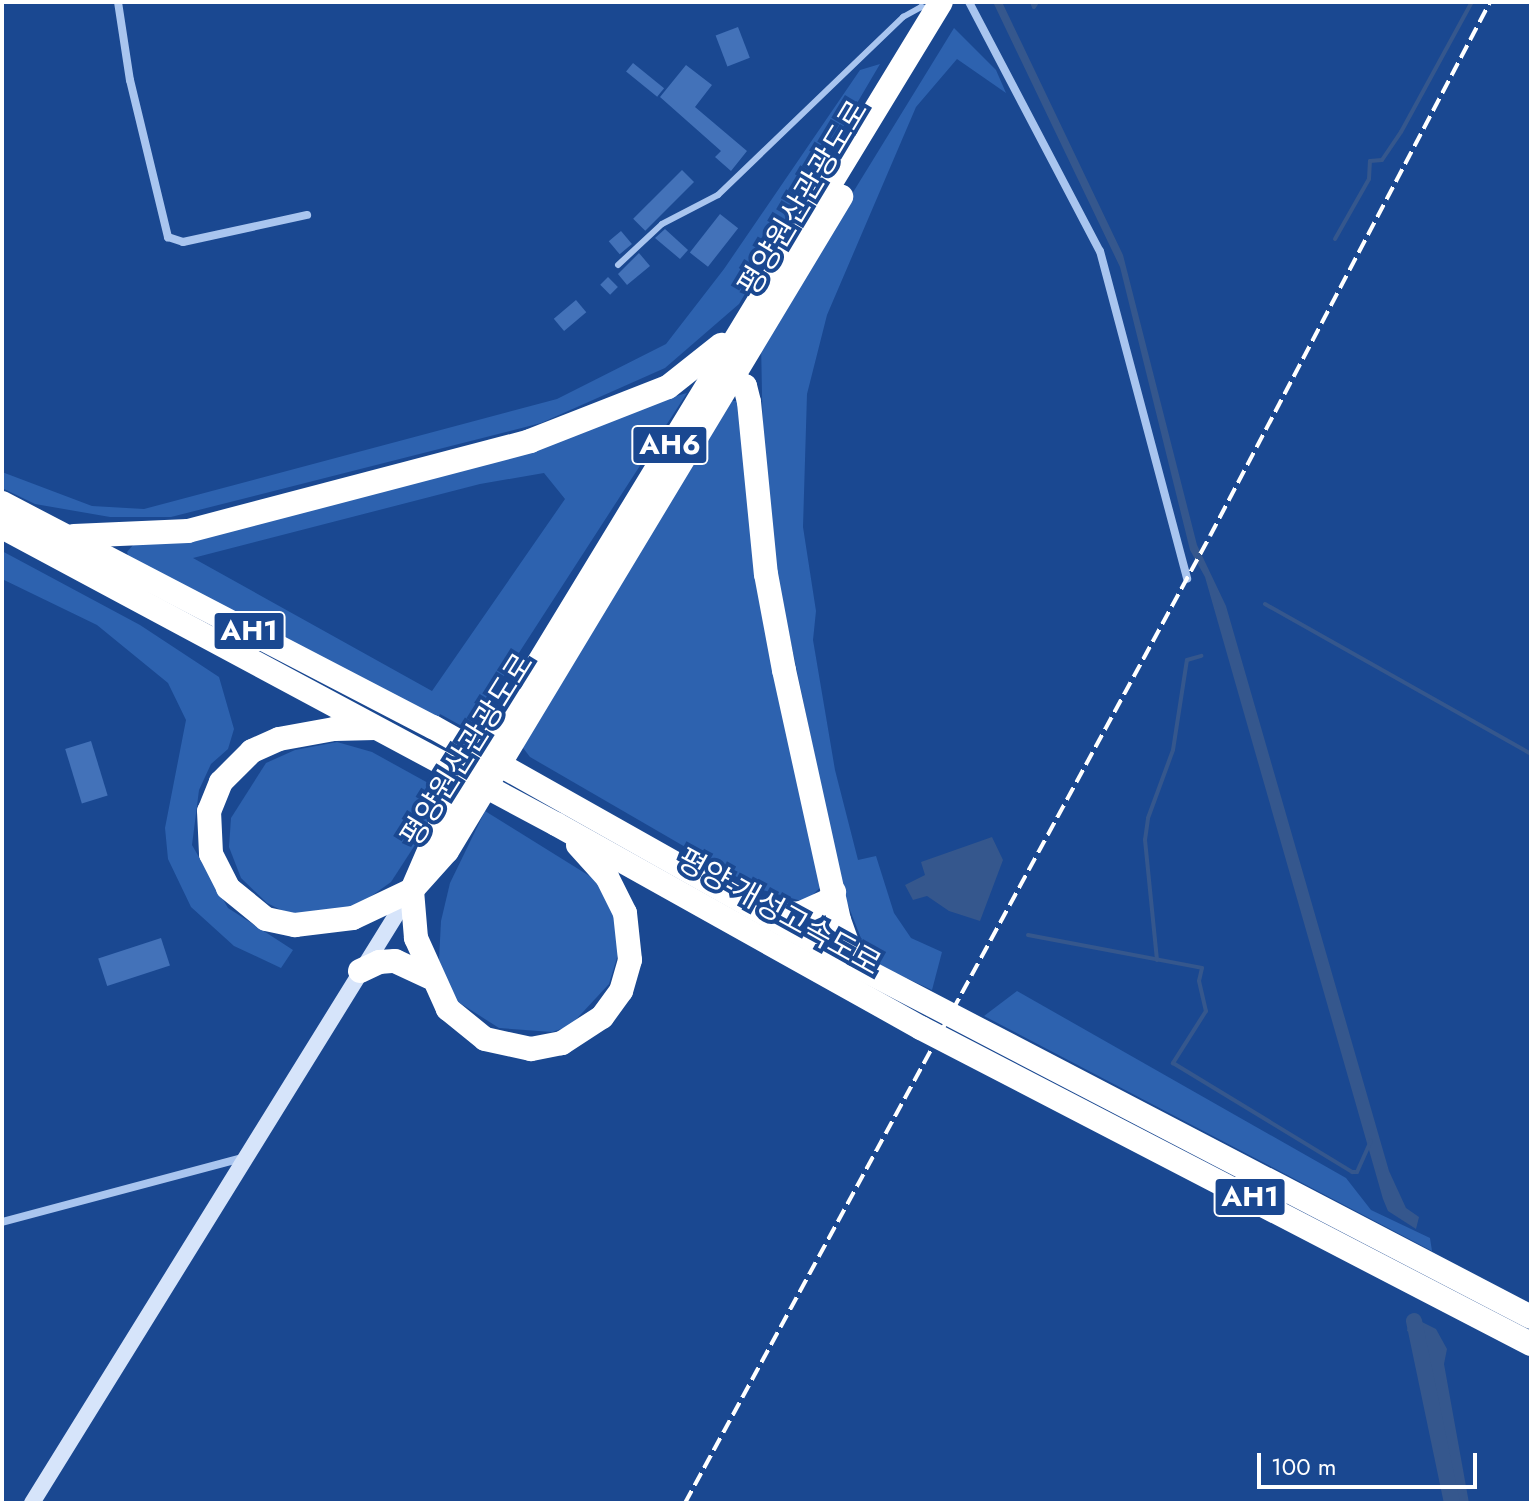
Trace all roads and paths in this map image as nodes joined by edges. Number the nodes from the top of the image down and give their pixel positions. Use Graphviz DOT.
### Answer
graph roads {
  1 [pos="118,2"];
  2 [pos="948,6"];
  3 [pos="307,215"];
  4 [pos="618,265"];
  5 [pos="745,321"];
  6 [pos="721,379"];
  7 [pos="2,503"];
  8 [pos="2,527"];
  9 [pos="60,546"];
  10 [pos="1187,579"];
  11 [pos="379,729"];
  12 [pos="556,824"];
  13 [pos="412,890"];
  14 [pos="834,892"];
  15 [pos="767,915"];
  16 [pos="855,965"];
  17 [pos="360,971"];
  18 [pos="429,977"];
  19 [pos="244,1157"];
  20 [pos="2,1222"];
  21 [pos="1531,1317"];
  22 [pos="1531,1344"];
  23 [pos="32,1503"];
  1 -- 3 [label="street"];
  2 -- 4 [label="lane"];
  2 -- 5 [label="highway, 평양원산관광도로 / AH6"];
  2 -- 6 [label="highway, 평양원산관광도로 / AH6"];
  2 -- 10 [label="street"];
  5 -- 6 [label="highway, 평양원산관광도로 / AH6"];
  5 -- 9 [label="highway"];
  6 -- 13 [label="highway, 평양원산관광도로 / AH6"];
  6 -- 14 [label="highway"];
  7 -- 9 [label="highway, 평양-개성고속도로 / AH1"];
  8 -- 9 [label="highway, 평양-개성고속도로 / AH1"];
  9 -- 11 [label="highway, 평양-개성고속도로 / AH1"];
  9 -- 15 [label="highway, 평양-개성고속도로 / AH1"];
  11 -- 12 [label="highway, 평양-개성고속도로 / AH1"];
  11 -- 13 [label="highway"];
  12 -- 18 [label="highway"];
  12 -- 22 [label="highway, 평양-개성고속도로 / AH1"];
  13 -- 17 [label="street"];
  13 -- 18 [label="highway"];
  14 -- 15 [label="highway"];
  14 -- 16 [label="highway"];
  15 -- 16 [label="highway, 평양-개성고속도로 / AH1"];
  16 -- 21 [label="highway, 평양-개성고속도로 / AH1"];
  17 -- 18 [label="highway"];
  17 -- 19 [label="street"];
  19 -- 20 [label="street"];
  19 -- 23 [label="street"];
}
